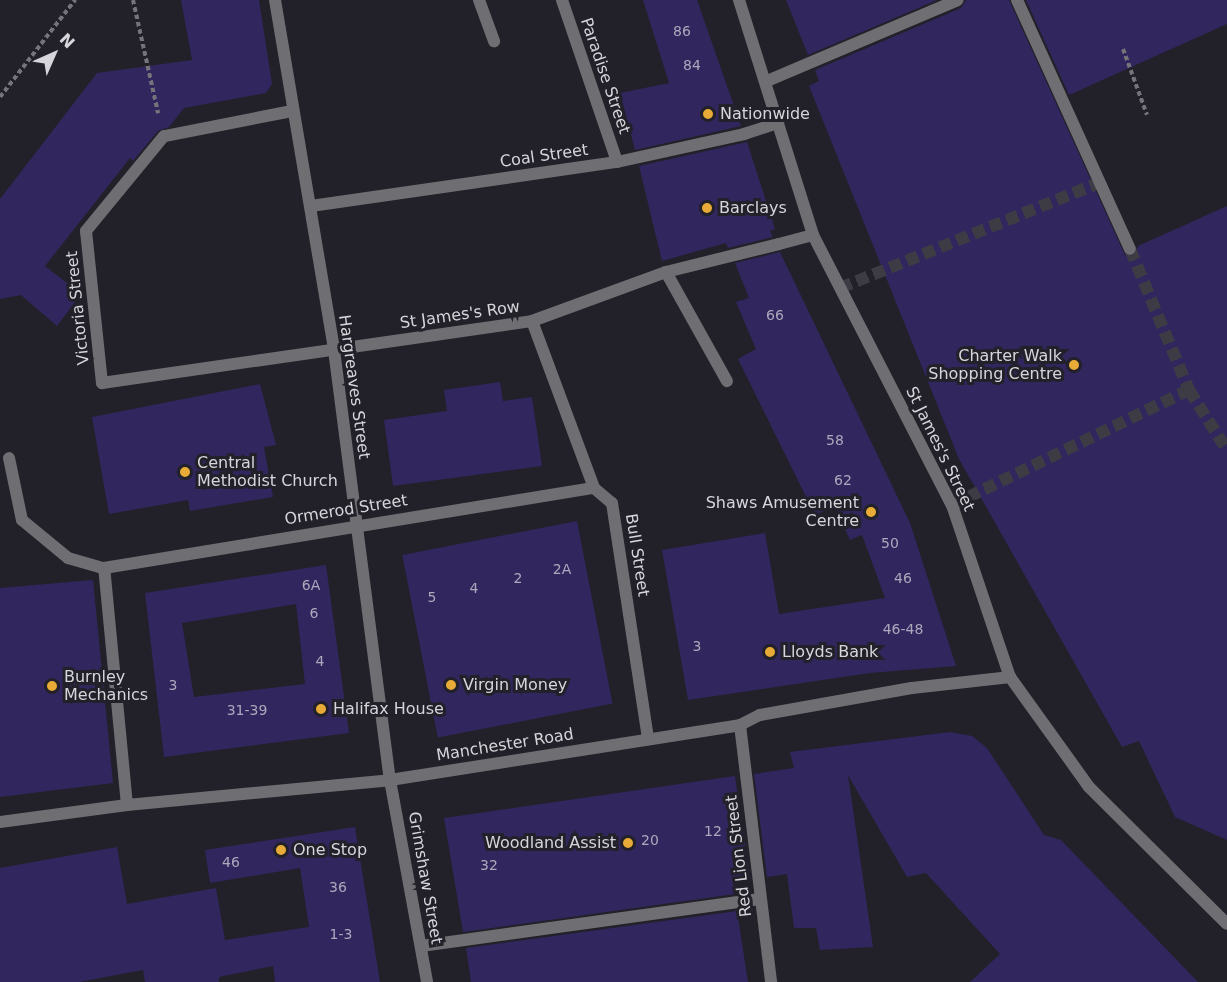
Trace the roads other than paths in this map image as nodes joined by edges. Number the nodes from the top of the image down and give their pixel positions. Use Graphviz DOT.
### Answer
graph roads {
  1 [pos="275,0"];
  2 [pos="479,0"];
  3 [pos="562,0"];
  4 [pos="739,0"];
  5 [pos="958,0"];
  6 [pos="1017,0"];
  7 [pos="494,41"];
  8 [pos="767,81"];
  9 [pos="292,111"];
  10 [pos="778,123"];
  11 [pos="617,162"];
  12 [pos="310,206"];
  13 [pos="813,235"];
  14 [pos="1130,249"];
  15 [pos="666,272"];
  16 [pos="532,321"];
  17 [pos="334,350"];
  18 [pos="727,381"];
  19 [pos="102,383"];
  20 [pos="9,458"];
  21 [pos="594,488"];
  22 [pos="356,525"];
  23 [pos="104,567"];
  24 [pos="1010,677"];
  25 [pos="741,725"];
  26 [pos="648,739"];
  27 [pos="390,780"];
  28 [pos="127,805"];
  29 [pos="0,822"];
  30 [pos="760,899"];
  31 [pos="1227,924"];
  32 [pos="421,946"];
  33 [pos="427,982"];
  34 [pos="771,982"];
  1 -- 9 [label="street, Hargreaves Street"];
  2 -- 7 [label="street"];
  3 -- 11 [label="street, Paradise Street"];
  4 -- 8 [label="street, St James's Street"];
  5 -- 8 [label="street"];
  6 -- 14 [label="street"];
  8 -- 10 [label="street, St James's Street"];
  9 -- 12 [label="street, Hargreaves Street"];
  9 -- 19 [label="street, Victoria Street"];
  10 -- 11 [label="street, Coal Street"];
  10 -- 13 [label="street, St James's Street"];
  11 -- 12 [label="street, Coal Street"];
  12 -- 17 [label="street, Hargreaves Street"];
  13 -- 15 [label="street, St James's Row"];
  13 -- 24 [label="street, St James's Street"];
  15 -- 16 [label="street, St James's Row"];
  15 -- 18 [label="street"];
  16 -- 17 [label="street, St James's Row"];
  16 -- 21 [label="street, Bull Street"];
  17 -- 19 [label="street, St James's Row"];
  17 -- 22 [label="street, Hargreaves Street"];
  20 -- 23 [label="street"];
  21 -- 22 [label="street, Ormerod Street"];
  21 -- 26 [label="street, Bull Street"];
  22 -- 23 [label="street, Ormerod Street"];
  22 -- 27 [label="street, Hargreaves Street"];
  23 -- 28 [label="street"];
  24 -- 25 [label="street, Manchester Road"];
  24 -- 31 [label="street, St James's Street"];
  25 -- 26 [label="street, Manchester Road"];
  25 -- 30 [label="street, Red Lion Street"];
  26 -- 27 [label="street, Manchester Road"];
  27 -- 28 [label="street, Manchester Road"];
  27 -- 32 [label="street, Grimshaw Street"];
  28 -- 29 [label="street, Manchester Road"];
  30 -- 32 [label="street"];
  30 -- 34 [label="street, Red Lion Street"];
  32 -- 33 [label="street, Grimshaw Street"];
}
